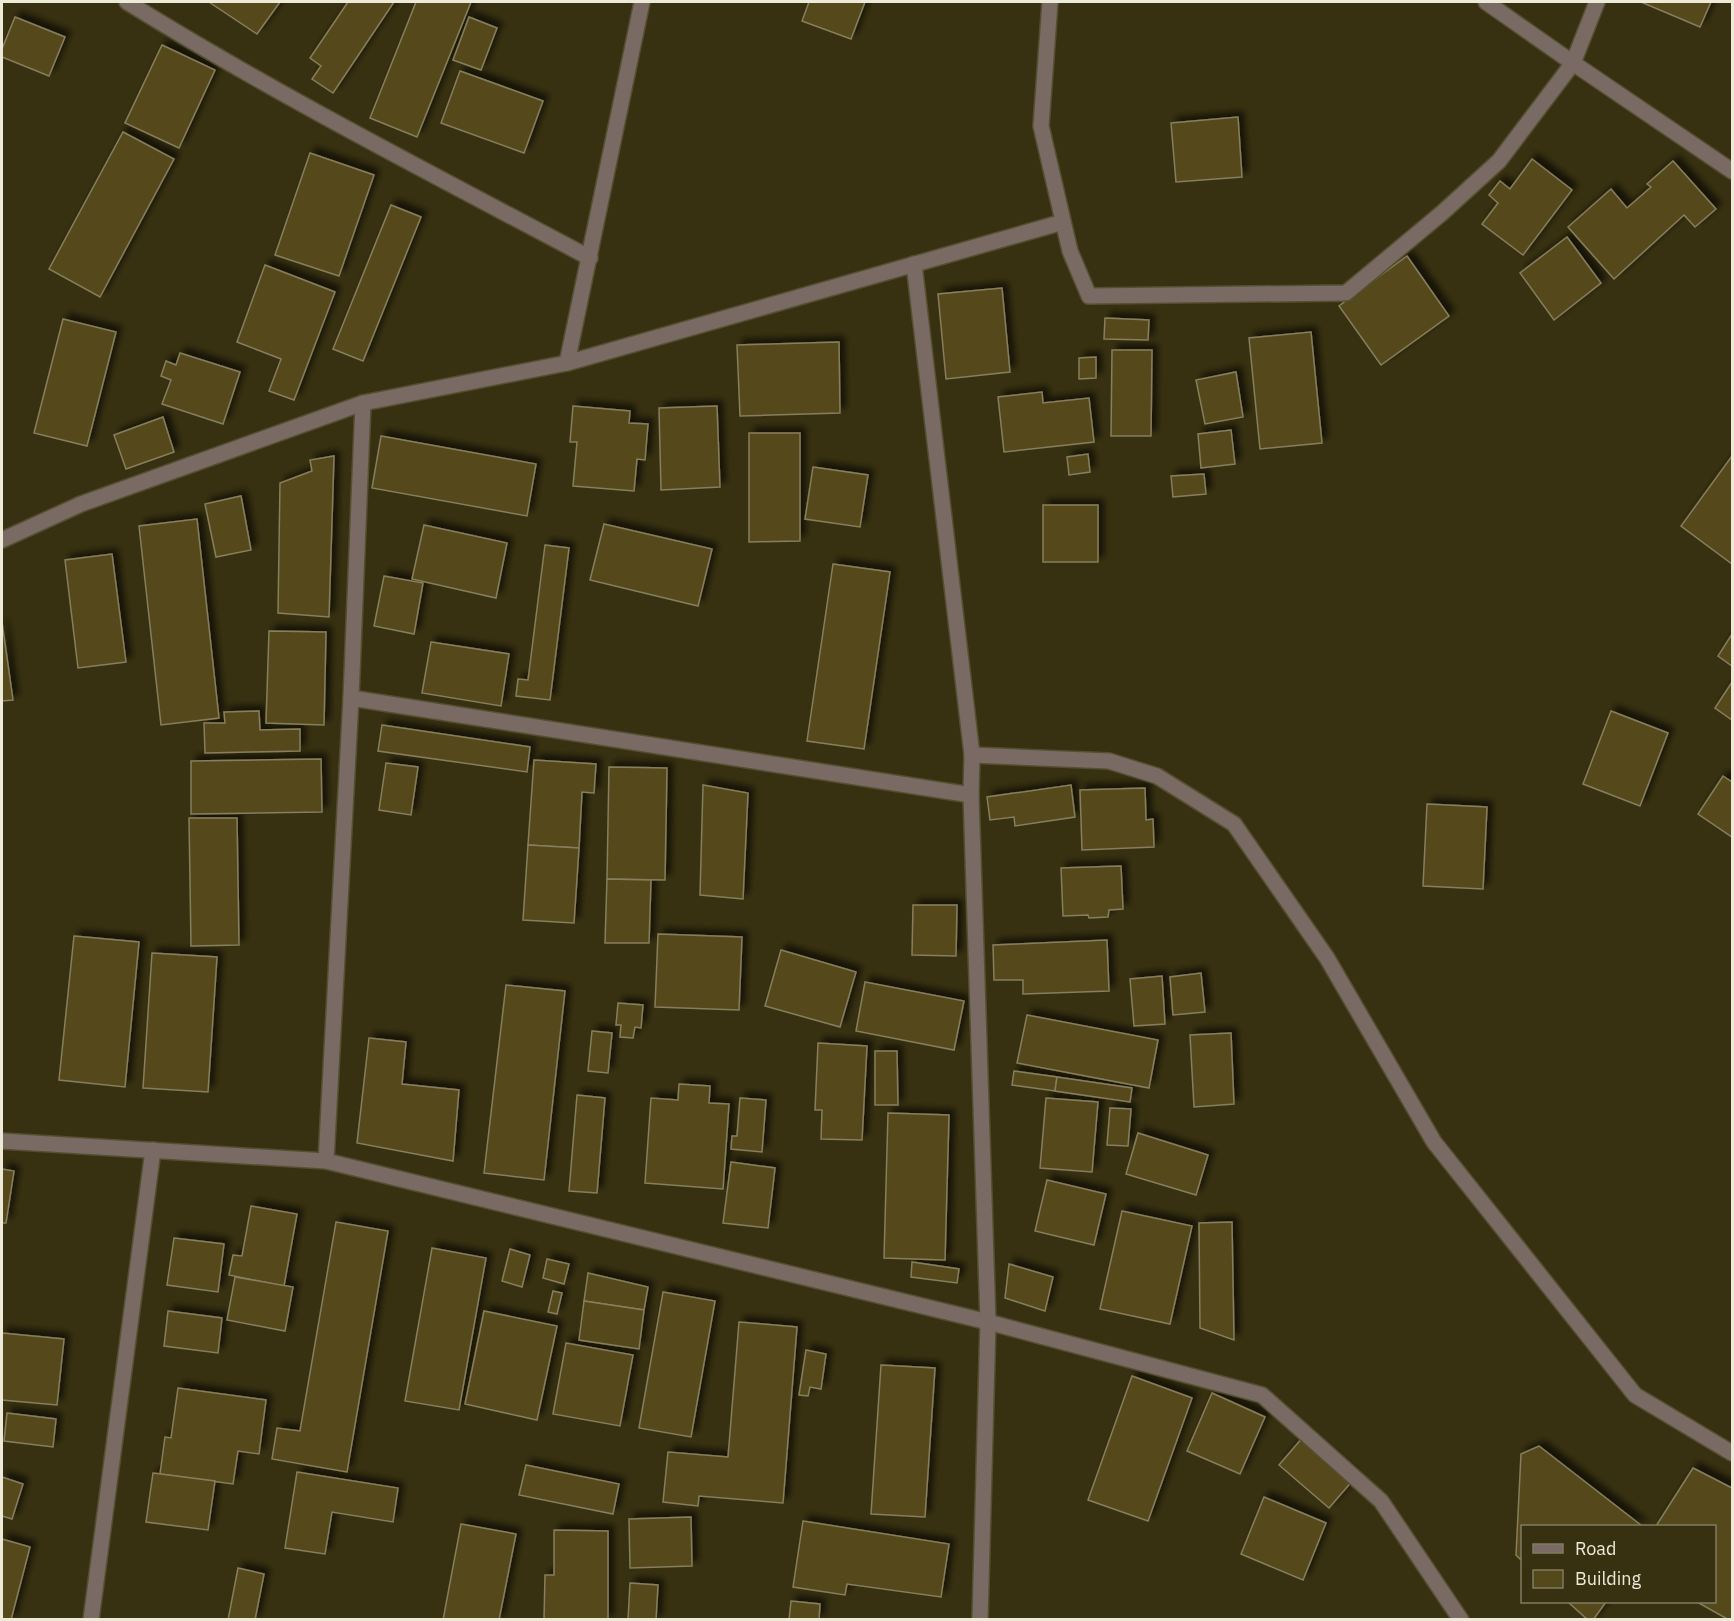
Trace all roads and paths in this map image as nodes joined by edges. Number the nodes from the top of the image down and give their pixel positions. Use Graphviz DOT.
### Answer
graph roads {
  1 [pos="128,2"];
  2 [pos="642,2"];
  3 [pos="1050,2"];
  4 [pos="1486,2"];
  5 [pos="1597,2"];
  6 [pos="1573,63"];
  7 [pos="1732,171"];
  8 [pos="1063,222"];
  9 [pos="590,258"];
  10 [pos="914,264"];
  11 [pos="567,363"];
  12 [pos="363,403"];
  13 [pos="2,540"];
  14 [pos="351,698"];
  15 [pos="972,755"];
  16 [pos="971,795"];
  17 [pos="2,1141"];
  18 [pos="153,1150"];
  19 [pos="326,1161"];
  20 [pos="988,1322"];
  21 [pos="1732,1453"];
  22 [pos="91,1620"];
  23 [pos="980,1620"];
  24 [pos="1461,1620"];
  1 -- 9 [label="street"];
  2 -- 9 [label="street"];
  3 -- 8 [label="street"];
  4 -- 6 [label="street"];
  5 -- 6 [label="street"];
  6 -- 7 [label="street"];
  6 -- 8 [label="street"];
  8 -- 10 [label="street"];
  9 -- 11 [label="street"];
  10 -- 11 [label="street"];
  10 -- 15 [label="street"];
  11 -- 12 [label="street"];
  12 -- 13 [label="street"];
  12 -- 14 [label="street"];
  14 -- 16 [label="street"];
  14 -- 19 [label="street"];
  15 -- 16 [label="street"];
  15 -- 21 [label="street"];
  16 -- 20 [label="street"];
  17 -- 18 [label="street"];
  18 -- 19 [label="street"];
  18 -- 22 [label="street"];
  19 -- 20 [label="street"];
  20 -- 23 [label="street"];
  20 -- 24 [label="street"];
}
